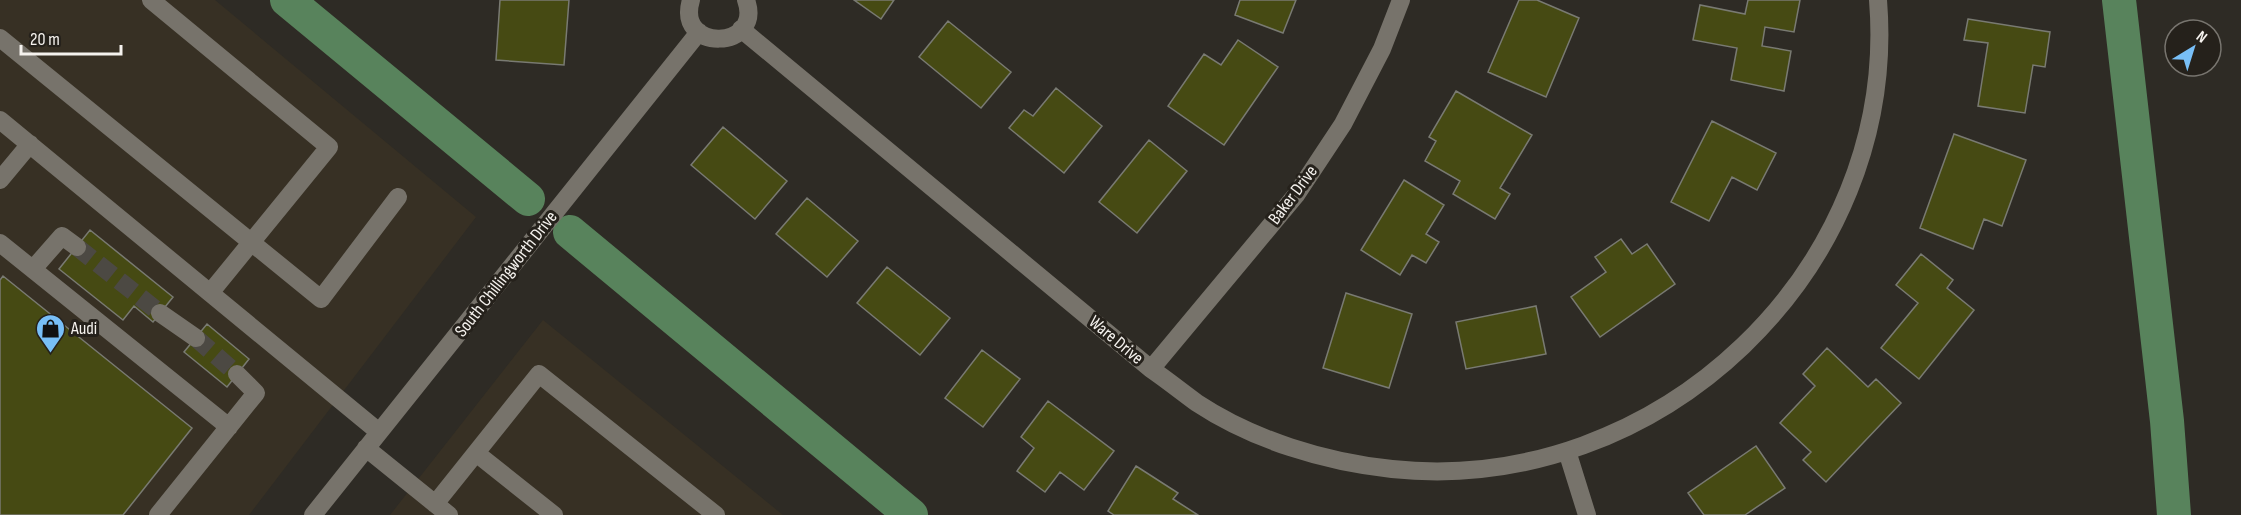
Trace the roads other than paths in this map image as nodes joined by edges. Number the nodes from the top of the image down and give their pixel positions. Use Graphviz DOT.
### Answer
graph roads {
  1 [pos="151,0"];
  2 [pos="691,0"];
  3 [pos="746,0"];
  4 [pos="1401,0"];
  5 [pos="1878,0"];
  6 [pos="741,29"];
  7 [pos="699,32"];
  8 [pos="0,38"];
  9 [pos="0,120"];
  10 [pos="30,144"];
  11 [pos="0,180"];
  12 [pos="398,197"];
  13 [pos="252,242"];
  14 [pos="0,243"];
  15 [pos="77,247"];
  16 [pos="33,270"];
  17 [pos="210,293"];
  18 [pos="160,313"];
  19 [pos="196,338"];
  20 [pos="1151,369"];
  21 [pos="237,374"];
  22 [pos="229,427"];
  23 [pos="379,432"];
  24 [pos="366,448"];
  25 [pos="1567,451"];
  26 [pos="476,453"];
  27 [pos="442,509"];
  28 [pos="158,515"];
  29 [pos="312,515"];
  30 [pos="554,515"];
  31 [pos="716,515"];
  32 [pos="1587,515"];
  1 -- 13 [label="street"];
  2 -- 7 [label="street"];
  3 -- 6 [label="street"];
  4 -- 20 [label="street, Baker Drive"];
  5 -- 25 [label="street, Ware Drive"];
  6 -- 7 [label="street"];
  6 -- 20 [label="street, Ware Drive"];
  7 -- 23 [label="street, South Chillingworth Drive"];
  8 -- 13 [label="street"];
  9 -- 10 [label="street"];
  10 -- 11 [label="street"];
  10 -- 17 [label="street"];
  12 -- 13 [label="street"];
  13 -- 17 [label="street"];
  14 -- 16 [label="street"];
  15 -- 16 [label="street"];
  16 -- 22 [label="street"];
  17 -- 23 [label="street"];
  18 -- 19 [label="street"];
  20 -- 25 [label="street, Ware Drive"];
  21 -- 22 [label="street"];
  22 -- 28 [label="street"];
  23 -- 24 [label="street, South Chillingworth Drive"];
  24 -- 27 [label="street"];
  24 -- 29 [label="street, South Chillingworth Drive"];
  25 -- 32 [label="street"];
  26 -- 27 [label="street"];
  26 -- 30 [label="street"];
  26 -- 31 [label="street"];
}
